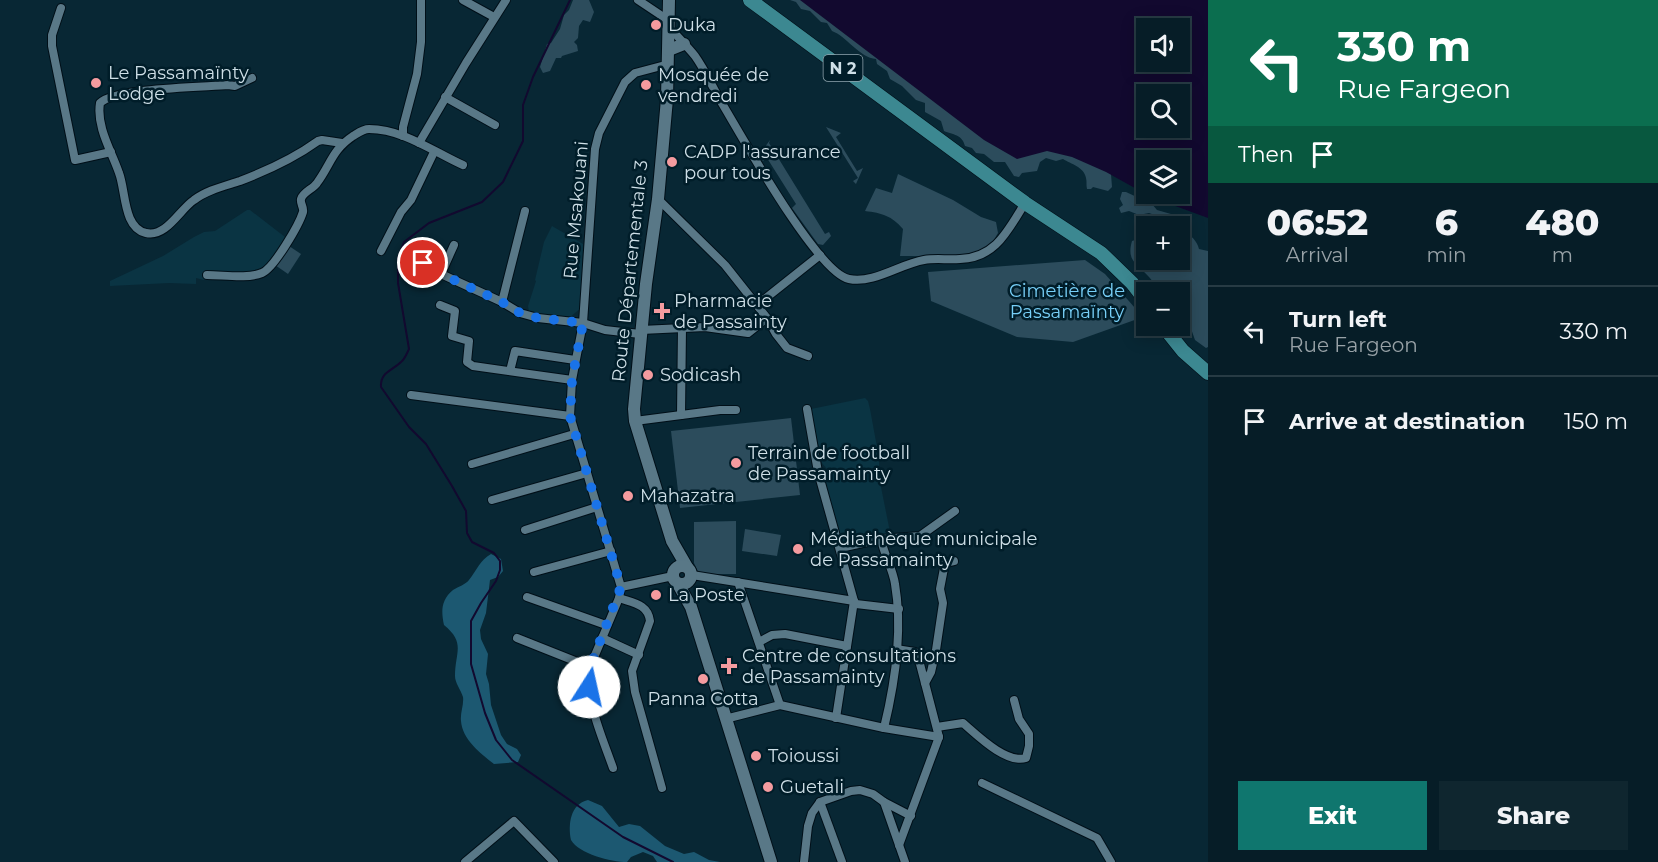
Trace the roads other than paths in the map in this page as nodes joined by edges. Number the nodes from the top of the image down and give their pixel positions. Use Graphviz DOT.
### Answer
graph roads {
  1 [pos="421,0"];
  2 [pos="463,0"];
  3 [pos="506,0"];
  4 [pos="638,0"];
  5 [pos="669,0"];
  6 [pos="750,0"];
  7 [pos="61,8"];
  8 [pos="494,17"];
  9 [pos="668,22"];
  10 [pos="684,44"];
  11 [pos="669,50"];
  12 [pos="669,64"];
  13 [pos="252,78"];
  14 [pos="445,97"];
  15 [pos="495,125"];
  16 [pos="403,136"];
  17 [pos="342,143"];
  18 [pos="419,143"];
  19 [pos="111,152"];
  20 [pos="434,152"];
  21 [pos="463,165"];
  22 [pos="658,199"];
  23 [pos="1025,203"];
  24 [pos="525,212"];
  25 [pos="454,246"];
  26 [pos="381,251"];
  27 [pos="820,255"];
  28 [pos="423,263"];
  29 [pos="441,274"];
  30 [pos="207,275"];
  31 [pos="1136,288"];
  32 [pos="502,302"];
  33 [pos="440,305"];
  34 [pos="758,305"];
  35 [pos="767,318"];
  36 [pos="583,323"];
  37 [pos="682,327"];
  38 [pos="641,332"];
  39 [pos="1171,336"];
  40 [pos="808,356"];
  41 [pos="575,360"];
  42 [pos="510,371"];
  43 [pos="1206,371"];
  44 [pos="572,380"];
  45 [pos="411,395"];
  46 [pos="807,409"];
  47 [pos="736,410"];
  48 [pos="681,414"];
  49 [pos="570,416"];
  50 [pos="635,421"];
  51 [pos="574,434"];
  52 [pos="472,464"];
  53 [pos="586,473"];
  54 [pos="492,500"];
  55 [pos="597,507"];
  56 [pos="955,511"];
  57 [pos="525,530"];
  58 [pos="881,539"];
  59 [pos="840,548"];
  60 [pos="611,551"];
  61 [pos="954,561"];
  62 [pos="534,572"];
  63 [pos="682,576"];
  64 [pos="738,582"];
  65 [pos="621,587"];
  66 [pos="527,597"];
  67 [pos="619,598"];
  68 [pos="854,601"];
  69 [pos="898,609"];
  70 [pos="606,625"];
  71 [pos="517,638"];
  72 [pos="602,638"];
  73 [pos="759,642"];
  74 [pos="847,646"];
  75 [pos="896,649"];
  76 [pos="639,655"];
  77 [pos="590,667"];
  78 [pos="925,683"];
  79 [pos="1014,700"];
  80 [pos="780,705"];
  81 [pos="836,718"];
  82 [pos="725,719"];
  83 [pos="937,727"];
  84 [pos="884,728"];
  85 [pos="939,737"];
  86 [pos="613,768"];
  87 [pos="982,783"];
  88 [pos="662,788"];
  89 [pos="820,802"];
  90 [pos="884,802"];
  91 [pos="911,816"];
  92 [pos="899,845"];
  93 [pos="465,862"];
  94 [pos="554,862"];
  95 [pos="771,862"];
  96 [pos="804,862"];
  97 [pos="842,862"];
  98 [pos="905,862"];
  99 [pos="1111,862"];
  1 -- 16 [label="street"];
  2 -- 8 [label="street"];
  3 -- 8 [label="street"];
  4 -- 9 [label="street"];
  5 -- 9 [label="main road, Route Départementale 3"];
  6 -- 23 [label="main road, N 2"];
  7 -- 19 [label="street"];
  8 -- 14 [label="street"];
  9 -- 10 [label="street"];
  9 -- 11 [label="main road, Route Départementale 3"];
  10 -- 11 [label="main road"];
  10 -- 27 [label="street"];
  11 -- 12 [label="main road, Route Départementale 3"];
  12 -- 22 [label="main road, Route Départementale 3"];
  12 -- 36 [label="street, Rue Msakouani"];
  13 -- 19 [label="street"];
  14 -- 15 [label="street"];
  14 -- 18 [label="street"];
  16 -- 17 [label="street"];
  16 -- 18 [label="street"];
  17 -- 19 [label="street"];
  17 -- 30 [label="street"];
  18 -- 20 [label="street"];
  20 -- 21 [label="street"];
  20 -- 26 [label="street"];
  22 -- 34 [label="street"];
  22 -- 38 [label="main road, Route Départementale 3"];
  23 -- 27 [label="street"];
  23 -- 31 [label="main road, N 2"];
  24 -- 32 [label="street"];
  25 -- 29 [label="street"];
  27 -- 34 [label="street"];
  28 -- 29 [label="street"];
  29 -- 32 [label="street"];
  32 -- 36 [label="street"];
  33 -- 42 [label="street"];
  34 -- 35 [label="street"];
  35 -- 37 [label="street"];
  35 -- 40 [label="street"];
  36 -- 38 [label="street"];
  36 -- 41 [label="street, Rue Msakouani"];
  37 -- 38 [label="street"];
  37 -- 48 [label="street"];
  38 -- 50 [label="main road, Route Départementale 3"];
  39 -- 43 [label="main road"];
  41 -- 42 [label="street"];
  41 -- 44 [label="street, Rue Msakouani"];
  42 -- 44 [label="street"];
  44 -- 49 [label="street, Rue Msakouani"];
  45 -- 49 [label="street"];
  46 -- 59 [label="street"];
  47 -- 48 [label="street"];
  48 -- 50 [label="street"];
  49 -- 51 [label="street, Rue Msakouani"];
  50 -- 63 [label="main road, Route Départementale 3"];
  51 -- 52 [label="street"];
  51 -- 53 [label="street, Rue Msakouani"];
  53 -- 54 [label="street"];
  53 -- 55 [label="street, Rue Msakouani"];
  55 -- 57 [label="street"];
  55 -- 60 [label="street, Rue Msakouani"];
  56 -- 58 [label="street"];
  58 -- 59 [label="street"];
  58 -- 69 [label="street"];
  59 -- 68 [label="street"];
  60 -- 62 [label="street"];
  60 -- 65 [label="street, Rue Msakouani"];
  61 -- 78 [label="street"];
  63 -- 64 [label="street"];
  63 -- 65 [label="street"];
  63 -- 82 [label="main road, Route Départementale 3"];
  64 -- 68 [label="street"];
  64 -- 73 [label="street"];
  65 -- 67 [label="street"];
  66 -- 70 [label="street"];
  67 -- 70 [label="street"];
  67 -- 76 [label="street"];
  68 -- 69 [label="street"];
  68 -- 74 [label="street"];
  69 -- 75 [label="street"];
  70 -- 72 [label="street"];
  71 -- 77 [label="street"];
  72 -- 76 [label="street"];
  72 -- 77 [label="street"];
  73 -- 74 [label="street"];
  73 -- 80 [label="street"];
  74 -- 81 [label="street"];
  75 -- 78 [label="street"];
  75 -- 84 [label="street"];
  76 -- 88 [label="street"];
  77 -- 86 [label="street"];
  78 -- 83 [label="street"];
  79 -- 83 [label="street"];
  80 -- 81 [label="street"];
  80 -- 82 [label="street"];
  81 -- 84 [label="street"];
  82 -- 95 [label="main road, Route Départementale 3"];
  83 -- 85 [label="street"];
  84 -- 85 [label="street"];
  85 -- 91 [label="street"];
  87 -- 99 [label="street"];
  89 -- 90 [label="street"];
  89 -- 96 [label="street"];
  89 -- 97 [label="street"];
  90 -- 91 [label="street"];
  90 -- 92 [label="street"];
  91 -- 92 [label="street"];
  92 -- 98 [label="street"];
  93 -- 94 [label="street"];
}
